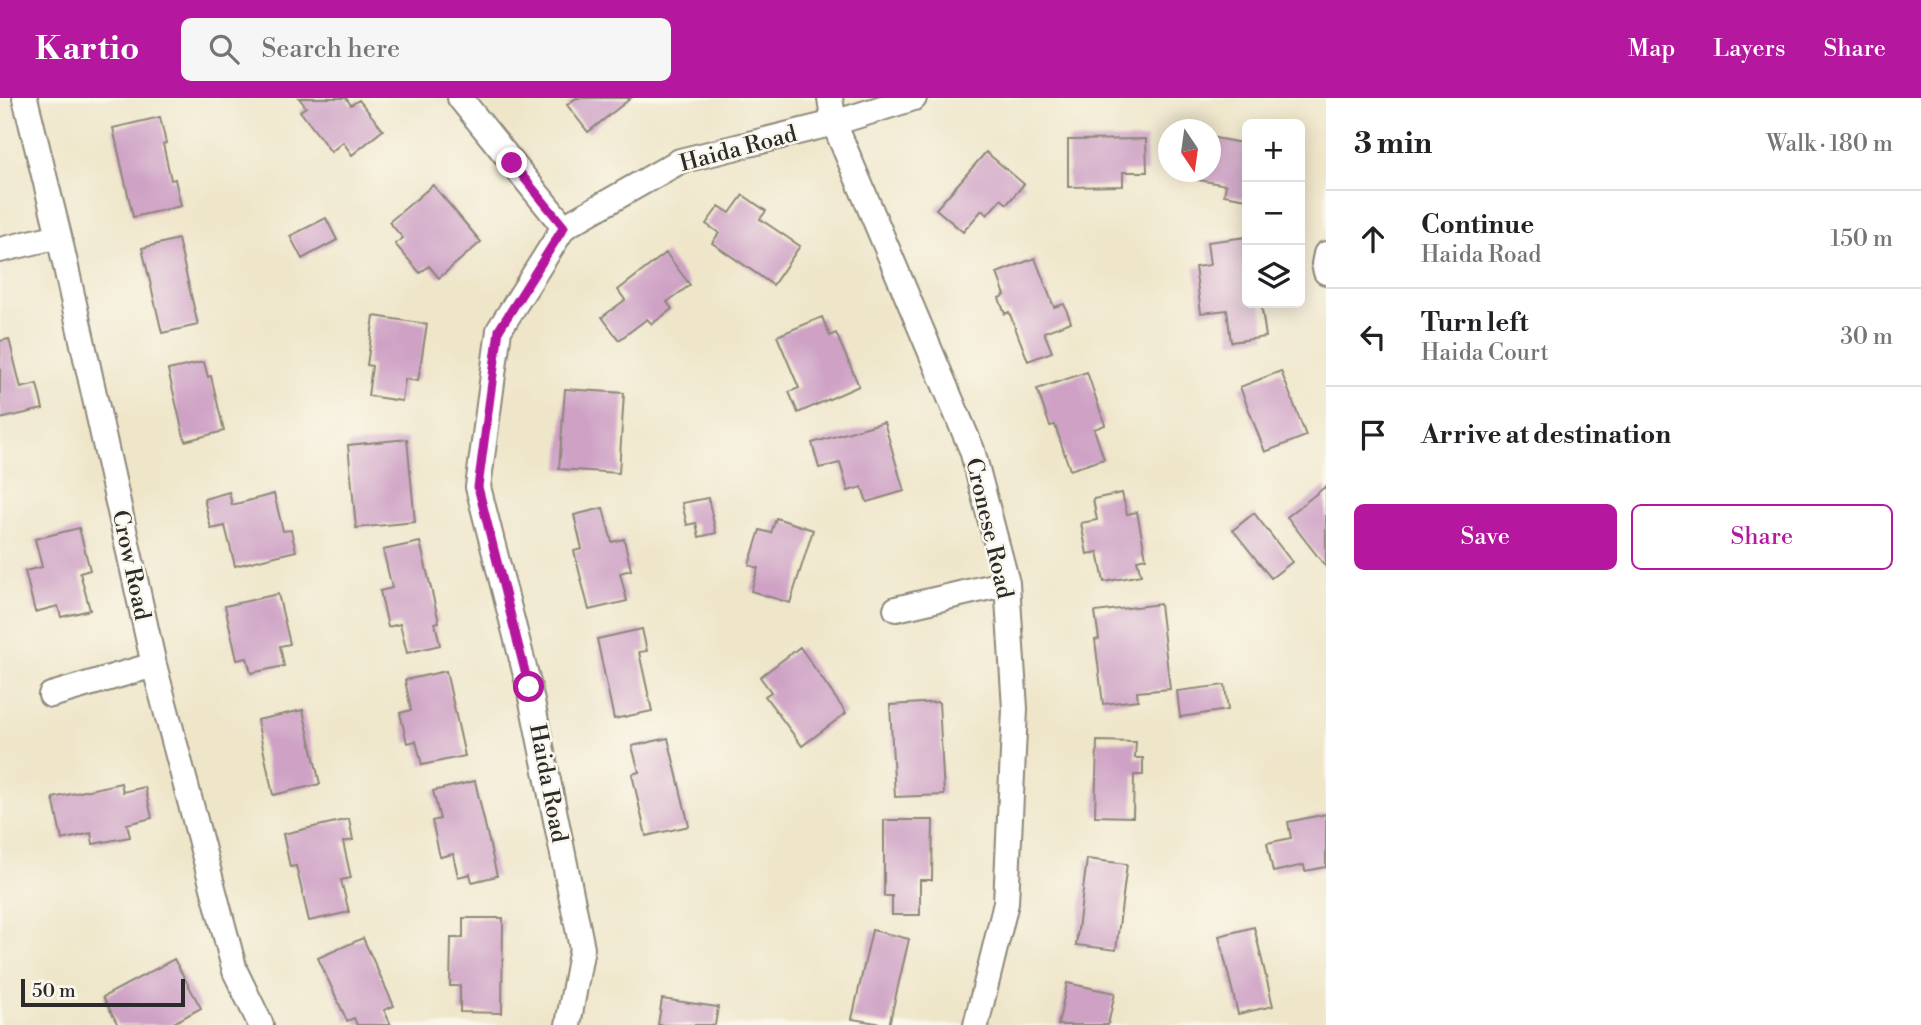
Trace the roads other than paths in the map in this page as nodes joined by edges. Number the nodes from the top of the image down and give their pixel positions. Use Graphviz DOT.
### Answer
graph roads {
  1 [pos="25,98"];
  2 [pos="460,98"];
  3 [pos="830,98"];
  4 [pos="914,98"];
  5 [pos="834,123"];
  6 [pos="564,227"];
  7 [pos="59,236"];
  8 [pos="0,250"];
  9 [pos="1326,254"];
  10 [pos="1326,272"];
  11 [pos="1007,583"];
  12 [pos="896,608"];
  13 [pos="154,665"];
  14 [pos="51,695"];
  15 [pos="261,1025"];
  16 [pos="568,1025"];
  17 [pos="976,1025"];
  1 -- 7 [label="street, Crow Road"];
  2 -- 6 [label="street"];
  3 -- 5 [label="street, Cronese Road"];
  4 -- 5 [label="street, Haida Road"];
  5 -- 6 [label="street, Haida Road"];
  5 -- 11 [label="street, Cronese Road"];
  6 -- 16 [label="street, Haida Road"];
  7 -- 8 [label="street"];
  7 -- 13 [label="street, Crow Road"];
  9 -- 10 [label="street"];
  11 -- 12 [label="street"];
  11 -- 17 [label="street, Cronese Road"];
  13 -- 14 [label="street"];
  13 -- 15 [label="street, Crow Road"];
}
